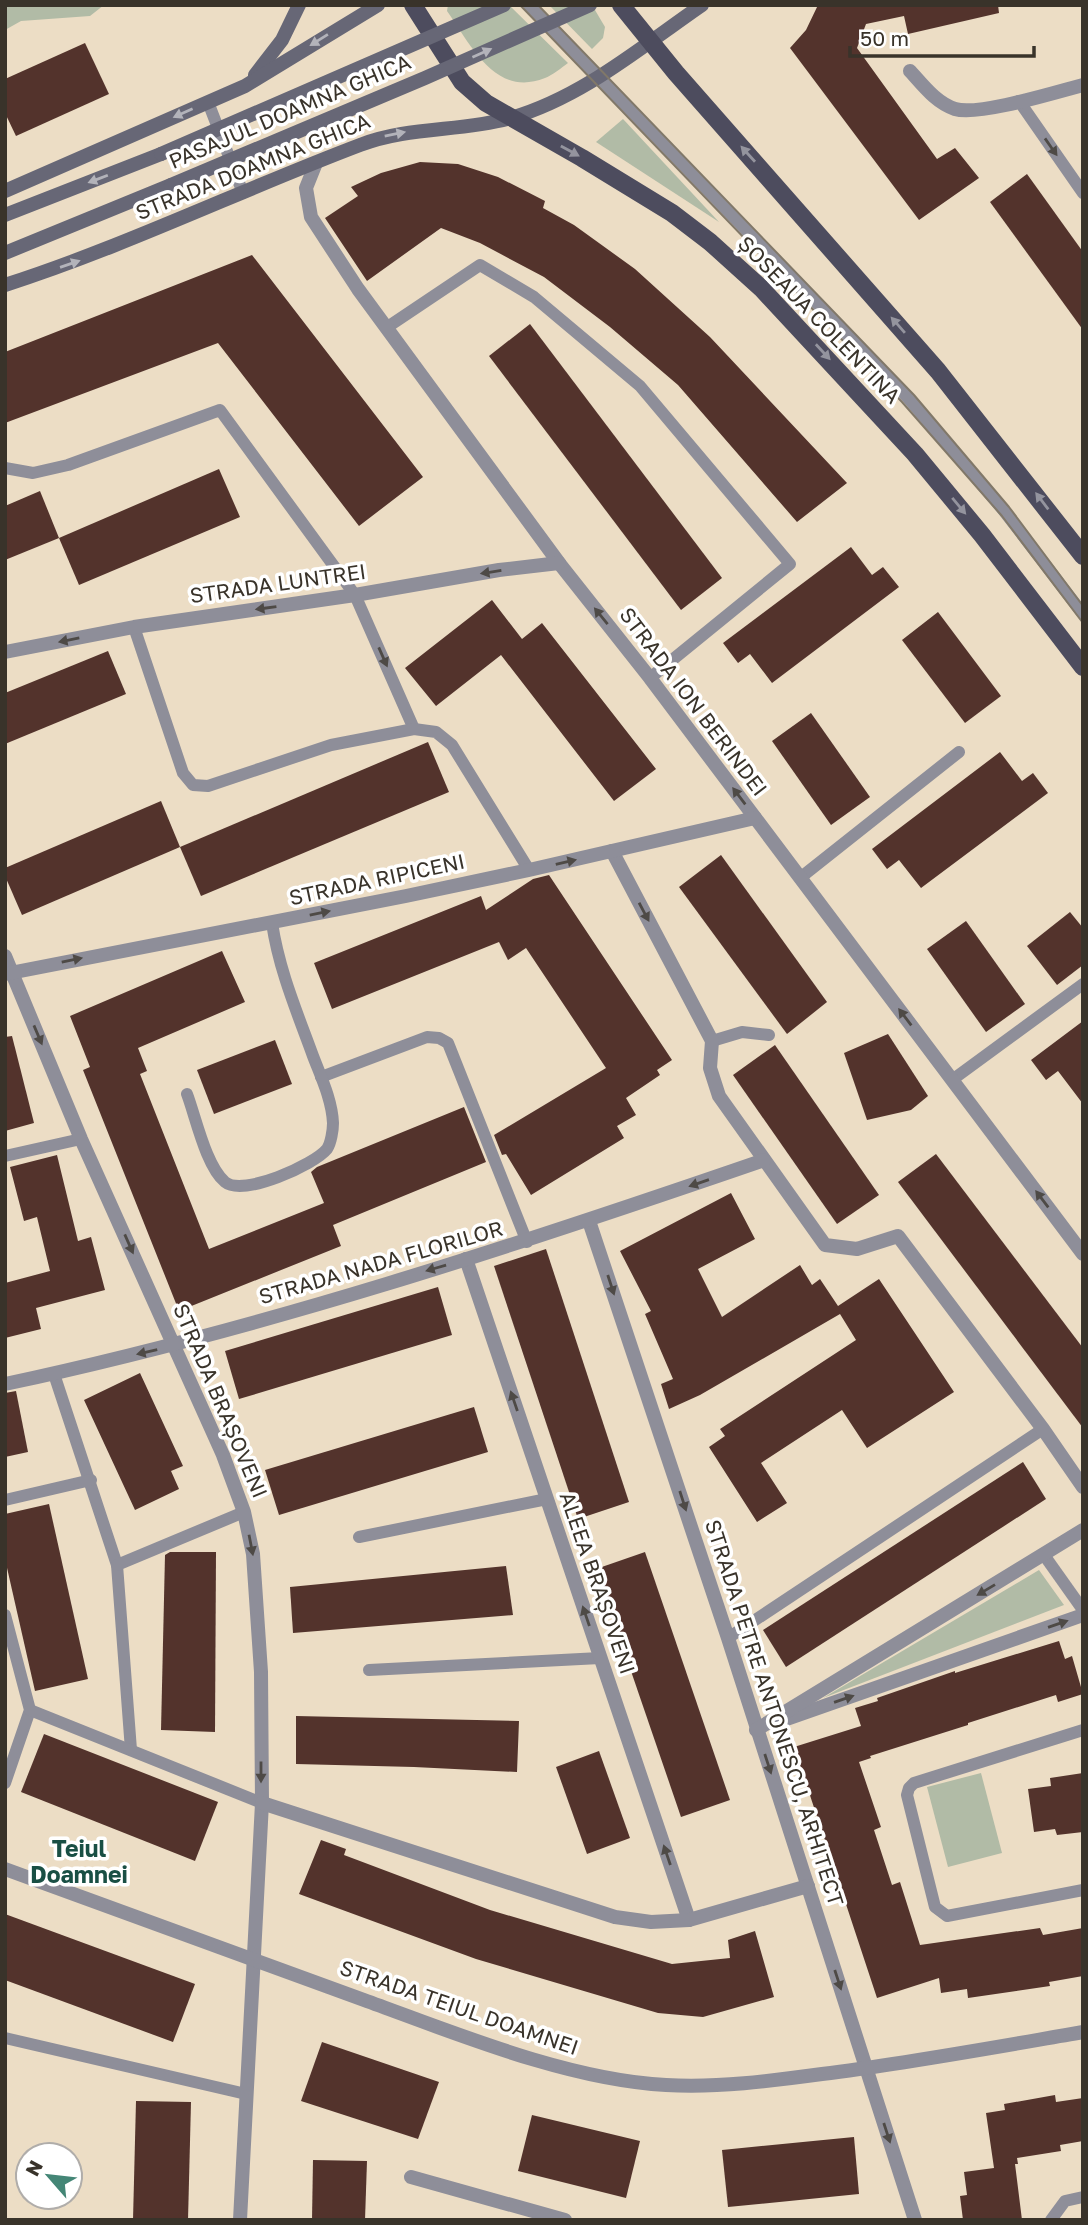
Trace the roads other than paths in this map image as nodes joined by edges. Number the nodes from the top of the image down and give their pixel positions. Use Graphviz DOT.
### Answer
graph roads {
  1 [pos="299,5"];
  2 [pos="378,5"];
  3 [pos="413,5"];
  4 [pos="504,5"];
  5 [pos="529,5"];
  6 [pos="590,5"];
  7 [pos="621,5"];
  8 [pos="702,5"];
  9 [pos="650,41"];
  10 [pos="910,71"];
  11 [pos="599,78"];
  12 [pos="1083,85"];
  13 [pos="245,86"];
  14 [pos="1019,101"];
  15 [pos="208,103"];
  16 [pos="510,118"];
  17 [pos="316,163"];
  18 [pos="5,191"];
  19 [pos="243,193"];
  20 [pos="1083,193"];
  21 [pos="5,215"];
  22 [pos="5,253"];
  23 [pos="5,285"];
  24 [pos="386,328"];
  25 [pos="5,468"];
  26 [pos="1083,556"];
  27 [pos="559,564"];
  28 [pos="355,595"];
  29 [pos="1083,614"];
  30 [pos="134,627"];
  31 [pos="5,652"];
  32 [pos="1080,661"];
  33 [pos="650,678"];
  34 [pos="414,729"];
  35 [pos="959,752"];
  36 [pos="755,818"];
  37 [pos="612,851"];
  38 [pos="529,870"];
  39 [pos="800,878"];
  40 [pos="272,923"];
  41 [pos="5,956"];
  42 [pos="9,973"];
  43 [pos="1083,984"];
  44 [pos="769,1035"];
  45 [pos="712,1041"];
  46 [pos="321,1077"];
  47 [pos="952,1080"];
  48 [pos="187,1094"];
  49 [pos="81,1139"];
  50 [pos="5,1156"];
  51 [pos="764,1160"];
  52 [pos="589,1221"];
  53 [pos="527,1241"];
  54 [pos="1083,1254"];
  55 [pos="466,1259"];
  56 [pos="175,1345"];
  57 [pos="54,1374"];
  58 [pos="5,1384"];
  59 [pos="1043,1429"];
  60 [pos="90,1480"];
  61 [pos="1083,1487"];
  62 [pos="547,1499"];
  63 [pos="5,1500"];
  64 [pos="244,1511"];
  65 [pos="1083,1530"];
  66 [pos="359,1537"];
  67 [pos="1044,1555"];
  68 [pos="117,1565"];
  69 [pos="1083,1613"];
  70 [pos="5,1615"];
  71 [pos="728,1638"];
  72 [pos="600,1658"];
  73 [pos="369,1670"];
  74 [pos="30,1710"];
  75 [pos="756,1730"];
  76 [pos="1083,1730"];
  77 [pos="131,1750"];
  78 [pos="5,1783"];
  79 [pos="262,1802"];
  80 [pos="5,1869"];
  81 [pos="808,1886"];
  82 [pos="1083,1891"];
  83 [pos="689,1920"];
  84 [pos="252,1959"];
  85 [pos="1083,2032"];
  86 [pos="5,2038"];
  87 [pos="866,2068"];
  88 [pos="246,2094"];
  89 [pos="411,2177"];
  90 [pos="1083,2197"];
  91 [pos="240,2220"];
  92 [pos="565,2220"];
  93 [pos="915,2220"];
  94 [pos="1051,2220"];
  1 -- 13 [label="main road"];
  2 -- 13 [label="main road, one-way"];
  3 -- 16 [label="main road, ȘOSEAUA COLENTINA"];
  4 -- 21 [label="main road, PASAJUL DOAMNA GHICA, one-way, bridge"];
  5 -- 11 [label="lane"];
  22 -- 6 [label="main road, PASAJUL DOAMNA GHICA, one-way, bridge"];
  7 -- 9 [label="main road"];
  8 -- 9 [label="main road, STRADA DOAMNA GHICA"];
  9 -- 11 [label="main road, STRADA DOAMNA GHICA"];
  26 -- 9 [label="main road, one-way"];
  10 -- 14 [label="street"];
  11 -- 16 [label="main road, STRADA DOAMNA GHICA"];
  11 -- 29 [label="lane"];
  12 -- 14 [label="street"];
  13 -- 15 [label="main road"];
  14 -- 20 [label="lane, one-way"];
  15 -- 18 [label="main road, one-way"];
  15 -- 19 [label="lane"];
  17 -- 16 [label="main road, STRADA DOAMNA GHICA, one-way"];
  16 -- 32 [label="main road, ȘOSEAUA COLENTINA, one-way"];
  17 -- 19 [label="main road, STRADA DOAMNA GHICA"];
  17 -- 24 [label="street, STRADA ION BERINDEI"];
  23 -- 19 [label="main road, STRADA DOAMNA GHICA, one-way"];
  24 -- 27 [label="street, STRADA ION BERINDEI"];
  24 -- 33 [label="lane"];
  25 -- 28 [label="lane"];
  27 -- 28 [label="street, STRADA LUNTREI, one-way"];
  33 -- 27 [label="street, STRADA ION BERINDEI, one-way"];
  28 -- 30 [label="street, STRADA LUNTREI, one-way"];
  28 -- 34 [label="lane, one-way"];
  30 -- 31 [label="street, STRADA LUNTREI, one-way"];
  30 -- 34 [label="lane"];
  36 -- 33 [label="street, STRADA ION BERINDEI, one-way"];
  34 -- 38 [label="lane"];
  35 -- 39 [label="lane"];
  36 -- 37 [label="street, STRADA RIPICENI"];
  36 -- 39 [label="street, STRADA ION BERINDEI"];
  38 -- 37 [label="street, STRADA RIPICENI, one-way"];
  37 -- 45 [label="street, one-way"];
  40 -- 38 [label="street, STRADA RIPICENI, one-way"];
  47 -- 39 [label="street, STRADA ION BERINDEI, one-way"];
  42 -- 40 [label="street, STRADA RIPICENI, one-way"];
  40 -- 46 [label="lane"];
  41 -- 42 [label="street"];
  42 -- 49 [label="street, STRADA BRAȘOVENI, one-way"];
  43 -- 47 [label="lane"];
  44 -- 45 [label="lane"];
  45 -- 51 [label="street"];
  46 -- 48 [label="lane"];
  46 -- 53 [label="lane"];
  54 -- 47 [label="street, STRADA ION BERINDEI, one-way"];
  49 -- 50 [label="lane"];
  49 -- 56 [label="street, STRADA BRAȘOVENI, one-way"];
  51 -- 52 [label="street, STRADA NADA FLORILOR, one-way"];
  51 -- 59 [label="street"];
  52 -- 53 [label="street, STRADA NADA FLORILOR"];
  52 -- 71 [label="street, STRADA PETRE ANTONESCU, ARHITECT, one-way"];
  53 -- 55 [label="street, STRADA NADA FLORILOR"];
  55 -- 56 [label="street, STRADA NADA FLORILOR, one-way"];
  62 -- 55 [label="street, ALEEA BRAȘOVENI, one-way"];
  56 -- 57 [label="street, STRADA NADA FLORILOR, one-way"];
  56 -- 64 [label="street, STRADA BRAȘOVENI"];
  57 -- 58 [label="street, STRADA NADA FLORILOR"];
  57 -- 60 [label="lane"];
  59 -- 61 [label="street"];
  59 -- 71 [label="lane"];
  60 -- 63 [label="lane"];
  60 -- 68 [label="lane"];
  62 -- 66 [label="lane"];
  72 -- 62 [label="street, ALEEA BRAȘOVENI, one-way"];
  64 -- 68 [label="lane"];
  64 -- 79 [label="street, STRADA BRAȘOVENI, one-way"];
  65 -- 67 [label="street"];
  67 -- 69 [label="lane"];
  67 -- 75 [label="street, one-way"];
  68 -- 77 [label="lane"];
  75 -- 69 [label="street, one-way"];
  70 -- 74 [label="lane"];
  71 -- 75 [label="street, STRADA PETRE ANTONESCU, ARHITECT"];
  72 -- 73 [label="lane"];
  83 -- 72 [label="street, ALEEA BRAȘOVENI, one-way"];
  74 -- 77 [label="lane"];
  74 -- 78 [label="lane"];
  75 -- 81 [label="street, STRADA PETRE ANTONESCU, ARHITECT, one-way"];
  76 -- 82 [label="lane"];
  77 -- 79 [label="lane"];
  79 -- 83 [label="street"];
  79 -- 84 [label="street, STRADA BRAȘOVENI"];
  80 -- 84 [label="street, STRADA TEIUL DOAMNEI"];
  81 -- 83 [label="street"];
  81 -- 87 [label="street, STRADA PETRE ANTONESCU, ARHITECT, one-way"];
  84 -- 87 [label="street, STRADA TEIUL DOAMNEI"];
  84 -- 88 [label="street, STRADA BRAȘOVENI"];
  85 -- 87 [label="street, STRADA TEIUL DOAMNEI"];
  86 -- 88 [label="lane"];
  87 -- 93 [label="street, STRADA PETRE ANTONESCU, ARHITECT, one-way"];
  88 -- 91 [label="street, STRADA BRAȘOVENI"];
  89 -- 92 [label="street"];
  90 -- 94 [label="lane"];
}
